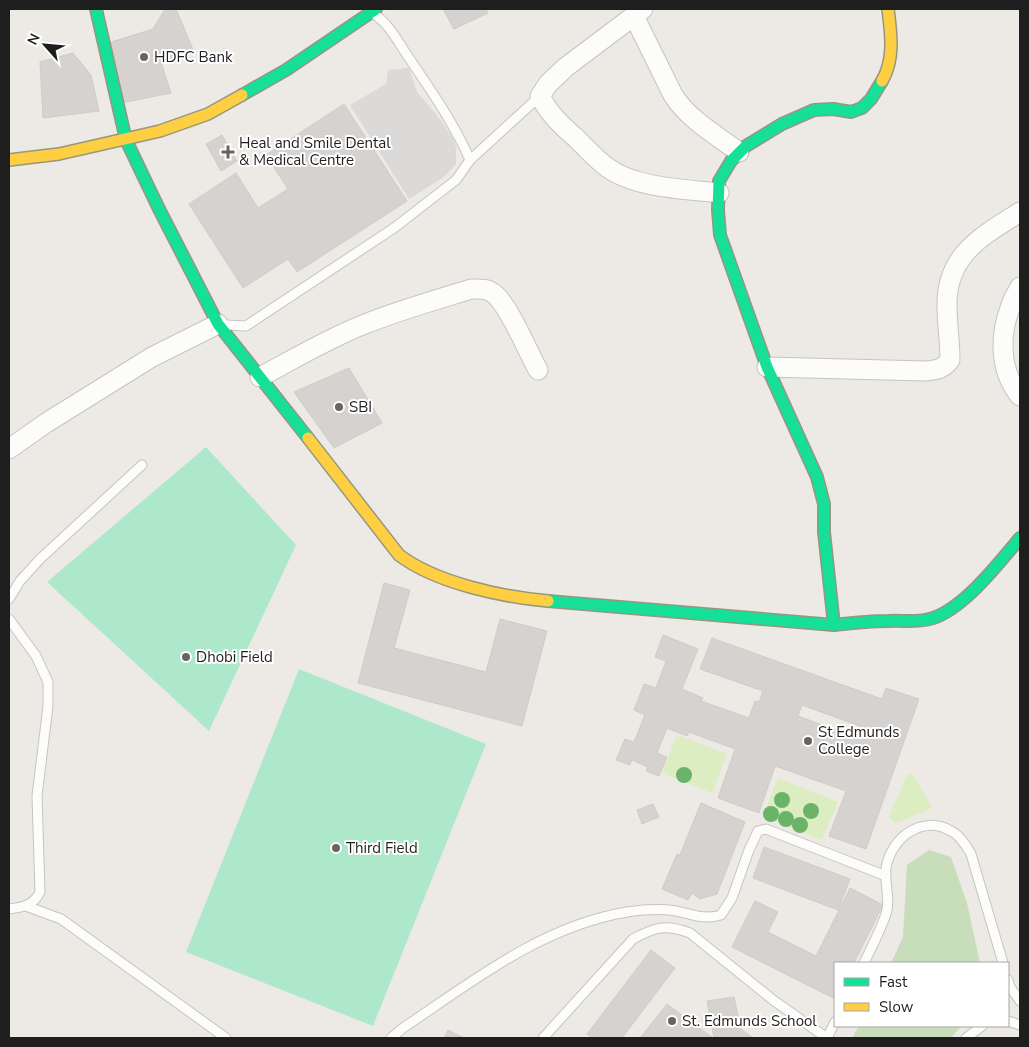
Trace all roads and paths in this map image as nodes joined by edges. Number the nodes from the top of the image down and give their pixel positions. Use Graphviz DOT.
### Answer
graph roads {
  1 [pos="96,9"];
  2 [pos="888,9"];
  3 [pos="374,10"];
  4 [pos="638,12"];
  5 [pos="540,96"];
  6 [pos="126,140"];
  7 [pos="739,152"];
  8 [pos="9,160"];
  9 [pos="470,160"];
  10 [pos="718,194"];
  11 [pos="1020,212"];
  12 [pos="1020,287"];
  13 [pos="218,324"];
  14 [pos="767,367"];
  15 [pos="538,370"];
  16 [pos="260,377"];
  17 [pos="1020,396"];
  18 [pos="9,448"];
  19 [pos="142,465"];
  20 [pos="1020,538"];
  21 [pos="9,599"];
  22 [pos="9,619"];
  23 [pos="834,624"];
  24 [pos="886,876"];
  25 [pos="26,906"];
  26 [pos="9,909"];
  27 [pos="864,962"];
  28 [pos="1003,962"];
  29 [pos="1009,984"];
  30 [pos="1020,1001"];
  31 [pos="834,1024"];
  32 [pos="981,1027"];
  33 [pos="226,1038"];
  34 [pos="392,1038"];
  35 [pos="543,1038"];
  36 [pos="966,1038"];
  1 -- 6 [label="street"];
  2 -- 7 [label="street"];
  3 -- 6 [label="street"];
  3 -- 9 [label="lane"];
  4 -- 5 [label="street"];
  4 -- 7 [label="street"];
  5 -- 9 [label="lane"];
  5 -- 10 [label="street"];
  6 -- 8 [label="street"];
  6 -- 13 [label="street"];
  7 -- 10 [label="street"];
  9 -- 13 [label="lane"];
  10 -- 14 [label="street"];
  11 -- 14 [label="street"];
  12 -- 17 [label="street"];
  13 -- 16 [label="street"];
  13 -- 18 [label="street"];
  14 -- 23 [label="street"];
  15 -- 16 [label="street"];
  16 -- 23 [label="street"];
  19 -- 21 [label="lane"];
  20 -- 23 [label="street"];
  22 -- 25 [label="lane"];
  24 -- 27 [label="lane"];
  24 -- 28 [label="lane"];
  24 -- 34 [label="lane"];
  25 -- 26 [label="lane"];
  25 -- 33 [label="lane"];
  29 -- 30 [label="lane"];
  31 -- 35 [label="lane"];
  32 -- 36 [label="lane"];
}
